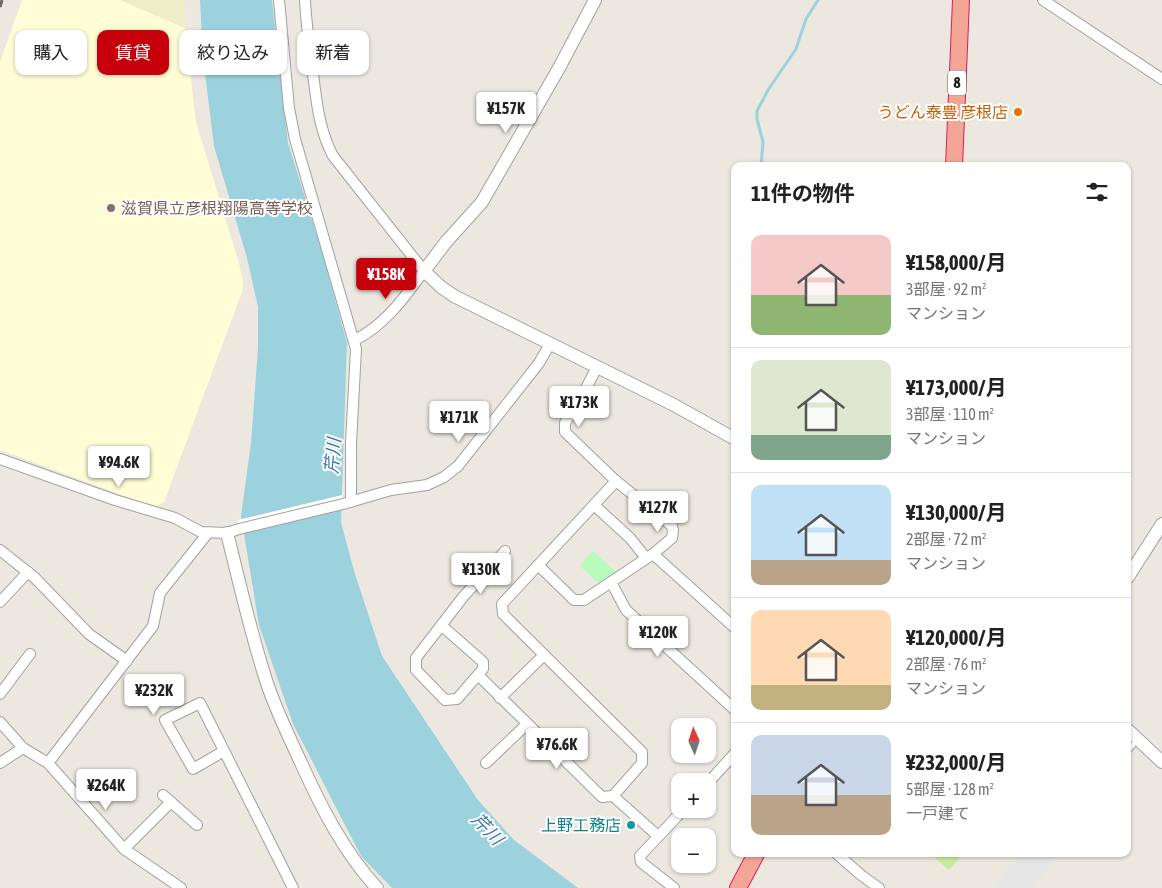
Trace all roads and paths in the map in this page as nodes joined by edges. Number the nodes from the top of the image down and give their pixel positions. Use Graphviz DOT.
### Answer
graph roads {
  1 [pos="278,0"];
  2 [pos="305,0"];
  3 [pos="595,0"];
  4 [pos="961,0"];
  5 [pos="1043,0"];
  6 [pos="1162,79"];
  7 [pos="954,162"];
  8 [pos="424,272"];
  9 [pos="354,340"];
  10 [pos="550,344"];
  11 [pos="597,367"];
  12 [pos="731,437"];
  13 [pos="0,459"];
  14 [pos="616,481"];
  15 [pos="347,503"];
  16 [pos="594,505"];
  17 [pos="1162,524"];
  18 [pos="233,531"];
  19 [pos="208,533"];
  20 [pos="0,550"];
  21 [pos="505,551"];
  22 [pos="650,556"];
  23 [pos="538,565"];
  24 [pos="28,572"];
  25 [pos="1131,572"];
  26 [pos="610,582"];
  27 [pos="0,602"];
  28 [pos="441,625"];
  29 [pos="731,625"];
  30 [pos="30,654"];
  31 [pos="544,655"];
  32 [pos="127,661"];
  33 [pos="478,675"];
  34 [pos="0,694"];
  35 [pos="500,698"];
  36 [pos="731,706"];
  37 [pos="0,722"];
  38 [pos="527,724"];
  39 [pos="1131,733"];
  40 [pos="1138,740"];
  41 [pos="23,748"];
  42 [pos="1131,748"];
  43 [pos="224,752"];
  44 [pos="731,757"];
  45 [pos="1162,762"];
  46 [pos="0,763"];
  47 [pos="48,763"];
  48 [pos="486,764"];
  49 [pos="716,774"];
  50 [pos="613,796"];
  51 [pos="675,818"];
  52 [pos="197,825"];
  53 [pos="658,836"];
  54 [pos="124,849"];
  55 [pos="754,857"];
  56 [pos="840,857"];
  57 [pos="175,886"];
  58 [pos="293,888"];
  59 [pos="377,888"];
  60 [pos="674,888"];
  61 [pos="738,888"];
  62 [pos="878,888"];
  1 -- 9 [label="street"];
  2 -- 8 [label="street"];
  3 -- 8 [label="street"];
  4 -- 7 [label="highway, 8"];
  5 -- 6 [label="street"];
  8 -- 9 [label="street"];
  8 -- 10 [label="street"];
  9 -- 15 [label="street"];
  10 -- 11 [label="street"];
  10 -- 15 [label="street"];
  11 -- 12 [label="street"];
  11 -- 14 [label="street"];
  13 -- 19 [label="street"];
  14 -- 16 [label="street"];
  14 -- 22 [label="street"];
  15 -- 18 [label="street"];
  16 -- 22 [label="street"];
  16 -- 23 [label="street"];
  17 -- 25 [label="street"];
  18 -- 19 [label="street"];
  18 -- 59 [label="street"];
  19 -- 32 [label="street"];
  20 -- 24 [label="street"];
  21 -- 28 [label="street"];
  22 -- 26 [label="street"];
  22 -- 29 [label="street"];
  23 -- 26 [label="street"];
  23 -- 31 [label="street"];
  24 -- 27 [label="street"];
  24 -- 32 [label="street"];
  26 -- 36 [label="street"];
  28 -- 33 [label="street"];
  28 -- 33 [label="street"];
  30 -- 34 [label="street"];
  31 -- 35 [label="street"];
  31 -- 50 [label="street"];
  32 -- 47 [label="street"];
  33 -- 35 [label="street"];
  35 -- 38 [label="street"];
  37 -- 41 [label="street"];
  38 -- 48 [label="street"];
  38 -- 50 [label="street"];
  39 -- 40 [label="street"];
  40 -- 42 [label="lane"];
  40 -- 45 [label="street"];
  41 -- 46 [label="street"];
  41 -- 47 [label="street"];
  43 -- 43 [label="street"];
  43 -- 58 [label="street"];
  44 -- 49 [label="street"];
  47 -- 54 [label="street"];
  50 -- 53 [label="street"];
  51 -- 53 [label="street"];
  52 -- 54 [label="street"];
  53 -- 60 [label="street"];
  54 -- 57 [label="street"];
  55 -- 61 [label="highway"];
  56 -- 62 [label="street"];
}
